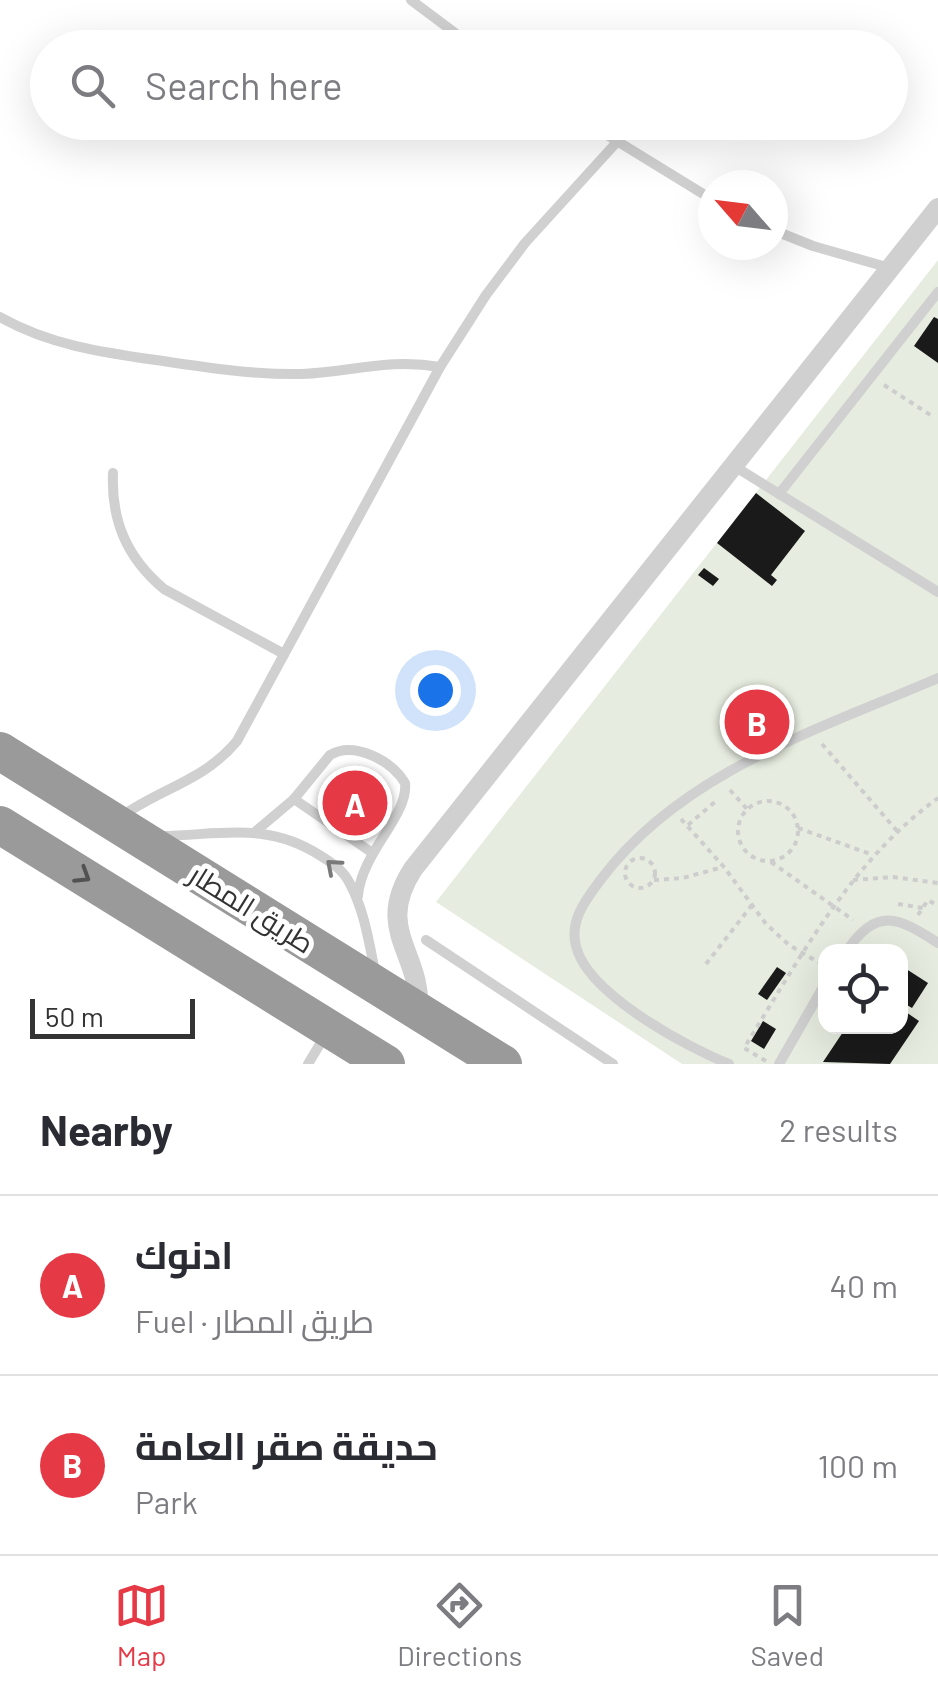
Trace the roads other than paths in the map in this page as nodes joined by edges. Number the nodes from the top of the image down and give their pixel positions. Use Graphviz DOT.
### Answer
graph roads {
  1 [pos="411,0"];
  2 [pos="451,30"];
  3 [pos="612,140"];
  4 [pos="616,143"];
  5 [pos="698,191"];
  6 [pos="938,208"];
  7 [pos="788,236"];
  8 [pos="891,268"];
  9 [pos="938,292"];
  10 [pos="0,317"];
  11 [pos="440,366"];
  12 [pos="734,466"];
  13 [pos="113,473"];
  14 [pos="780,494"];
  15 [pos="938,592"];
  16 [pos="284,654"];
  17 [pos="938,678"];
  18 [pos="0,751"];
  19 [pos="294,799"];
  20 [pos="0,825"];
  21 [pos="126,829"];
  22 [pos="256,831"];
  23 [pos="372,852"];
  24 [pos="358,902"];
  25 [pos="426,940"];
  26 [pos="938,943"];
  27 [pos="852,944"];
  28 [pos="379,988"];
  29 [pos="818,996"];
  30 [pos="418,1012"];
  31 [pos="328,1028"];
  32 [pos="308,1064"];
  33 [pos="386,1064"];
  34 [pos="503,1064"];
  35 [pos="612,1064"];
  36 [pos="729,1064"];
  37 [pos="779,1064"];
  1 -- 2 [label="lane"];
  3 -- 4 [label="lane"];
  4 -- 5 [label="lane"];
  4 -- 11 [label="lane"];
  6 -- 8 [label="street"];
  7 -- 8 [label="lane"];
  8 -- 12 [label="street"];
  9 -- 14 [label="lane"];
  10 -- 11 [label="lane"];
  11 -- 16 [label="lane"];
  12 -- 14 [label="lane"];
  12 -- 30 [label="street"];
  13 -- 16 [label="lane"];
  14 -- 15 [label="lane"];
  16 -- 21 [label="lane"];
  17 -- 36 [label="lane"];
  18 -- 21 [label="highway, طريق المطار"];
  19 -- 22 [label="lane"];
  19 -- 23 [label="lane"];
  19 -- 23 [label="lane"];
  20 -- 31 [label="highway, one-way"];
  21 -- 22 [label="lane"];
  21 -- 28 [label="highway, طريق المطار"];
  24 -- 22 [label="lane, one-way"];
  23 -- 24 [label="lane"];
  24 -- 28 [label="lane"];
  25 -- 35 [label="lane"];
  26 -- 27 [label="lane"];
  28 -- 30 [label="highway, طريق المطار"];
  29 -- 37 [label="lane"];
  30 -- 34 [label="highway, طريق المطار"];
  31 -- 32 [label="lane"];
  31 -- 33 [label="highway"];
}
